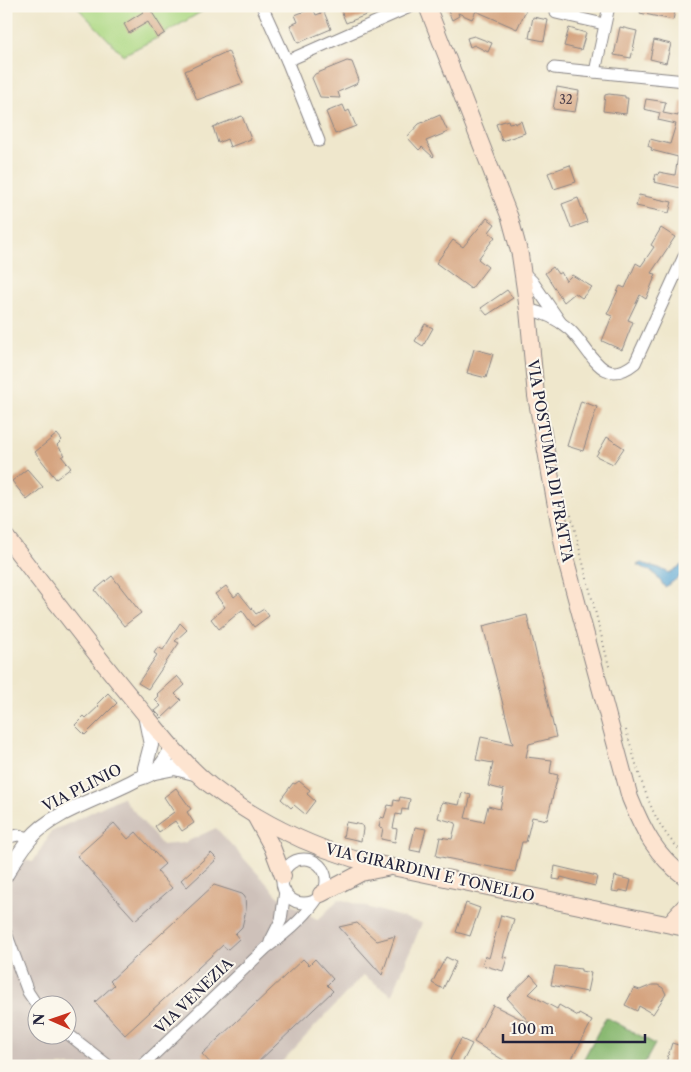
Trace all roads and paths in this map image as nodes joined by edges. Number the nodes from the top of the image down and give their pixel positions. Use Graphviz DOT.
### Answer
graph roads {
  1 [pos="262,6"];
  2 [pos="412,6"];
  3 [pos="427,6"];
  4 [pos="609,6"];
  5 [pos="556,13"];
  6 [pos="604,24"];
  7 [pos="287,61"];
  8 [pos="554,68"];
  9 [pos="595,72"];
  10 [pos="685,81"];
  11 [pos="319,142"];
  12 [pos="685,254"];
  13 [pos="524,273"];
  14 [pos="528,310"];
  15 [pos="562,324"];
  16 [pos="571,511"];
  17 [pos="6,537"];
  18 [pos="610,670"];
  19 [pos="145,715"];
  20 [pos="625,726"];
  21 [pos="172,747"];
  22 [pos="146,773"];
  23 [pos="198,774"];
  24 [pos="255,816"];
  25 [pos="6,838"];
  26 [pos="30,838"];
  27 [pos="685,856"];
  28 [pos="394,867"];
  29 [pos="6,875"];
  30 [pos="683,878"];
  31 [pos="284,883"];
  32 [pos="320,895"];
  33 [pos="682,917"];
  34 [pos="6,933"];
  35 [pos="266,948"];
  36 [pos="29,994"];
  37 [pos="78,1042"];
  38 [pos="109,1066"];
  39 [pos="142,1066"];
  1 -- 7 [label="street"];
  2 -- 7 [label="street"];
  3 -- 13 [label="main road, VIA POSTUMIA DI FRATTA"];
  4 -- 6 [label="street"];
  5 -- 6 [label="street"];
  6 -- 9 [label="street"];
  7 -- 11 [label="street"];
  8 -- 9 [label="street"];
  9 -- 10 [label="street"];
  12 -- 15 [label="street"];
  13 -- 14 [label="main road, VIA POSTUMIA DI FRATTA"];
  13 -- 15 [label="street"];
  14 -- 15 [label="street"];
  14 -- 30 [label="main road, VIA POSTUMIA DI FRATTA"];
  16 -- 18 [label="path"];
  17 -- 19 [label="main road, VIA GIRARDINI E TONELLO"];
  19 -- 21 [label="main road, VIA GIRARDINI E TONELLO"];
  19 -- 22 [label="street"];
  20 -- 27 [label="path"];
  21 -- 22 [label="street, VIA PLINIO"];
  21 -- 23 [label="main road, VIA GIRARDINI E TONELLO"];
  22 -- 23 [label="street"];
  22 -- 26 [label="street, VIA PLINIO"];
  23 -- 24 [label="main road, VIA GIRARDINI E TONELLO"];
  24 -- 28 [label="main road, VIA GIRARDINI E TONELLO"];
  24 -- 31 [label="main road"];
  25 -- 26 [label="street"];
  26 -- 29 [label="street, VIA PLINIO"];
  28 -- 32 [label="main road"];
  28 -- 33 [label="main road, VIA GIRARDINI E TONELLO"];
  31 -- 32 [label="street"];
  31 -- 32 [label="street"];
  31 -- 35 [label="street, VIA VENEZIA"];
  32 -- 35 [label="street, VIA VENEZIA"];
  34 -- 36 [label="street"];
  35 -- 39 [label="street, VIA VENEZIA"];
  37 -- 38 [label="street"];
}
